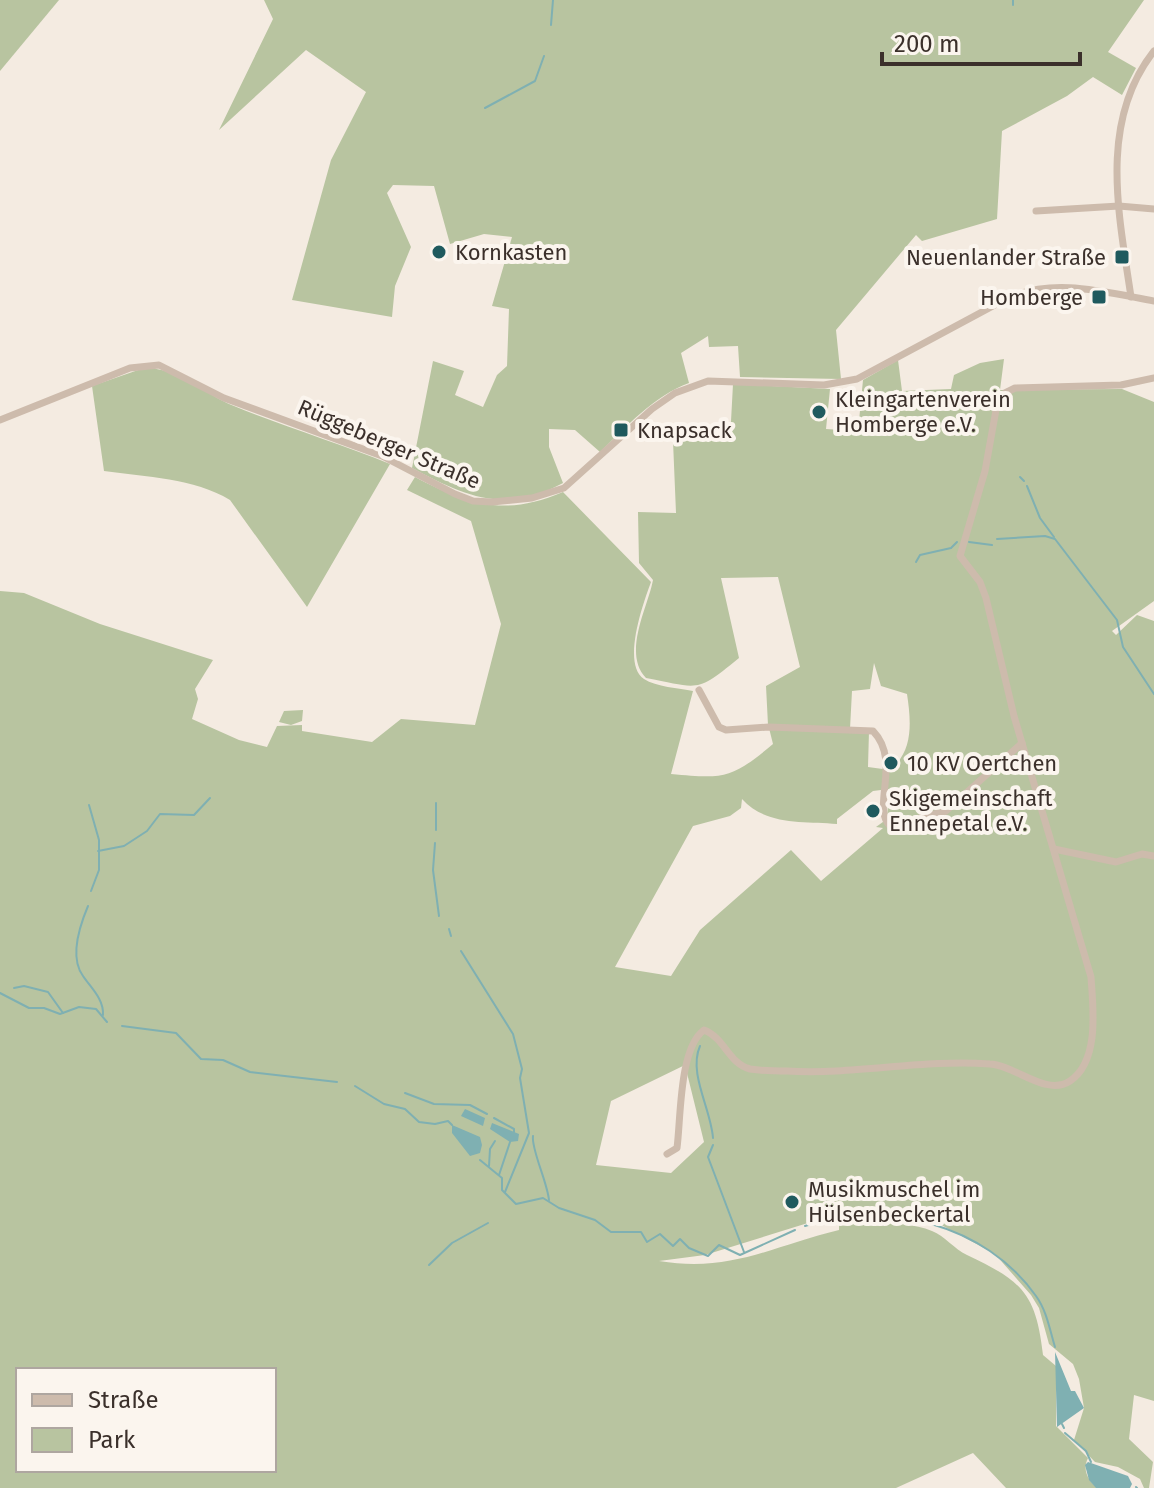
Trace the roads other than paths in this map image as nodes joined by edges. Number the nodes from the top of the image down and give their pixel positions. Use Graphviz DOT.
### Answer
graph roads {
  1 [pos="1154,51"];
  2 [pos="1119,206"];
  3 [pos="1154,209"];
  4 [pos="1036,211"];
  5 [pos="1131,297"];
  6 [pos="1154,301"];
  7 [pos="1154,378"];
  8 [pos="0,420"];
  9 [pos="699,690"];
  10 [pos="1022,743"];
  11 [pos="1054,849"];
  12 [pos="1154,856"];
  13 [pos="667,1154"];
  1 -- 2 [label="street"];
  2 -- 3 [label="street"];
  2 -- 4 [label="street"];
  2 -- 5 [label="street"];
  5 -- 6 [label="street, Rüggeberger Straße"];
  5 -- 8 [label="street, Rüggeberger Straße"];
  7 -- 10 [label="street"];
  9 -- 10 [label="street"];
  10 -- 11 [label="street"];
  11 -- 12 [label="street"];
  11 -- 13 [label="street"];
}
